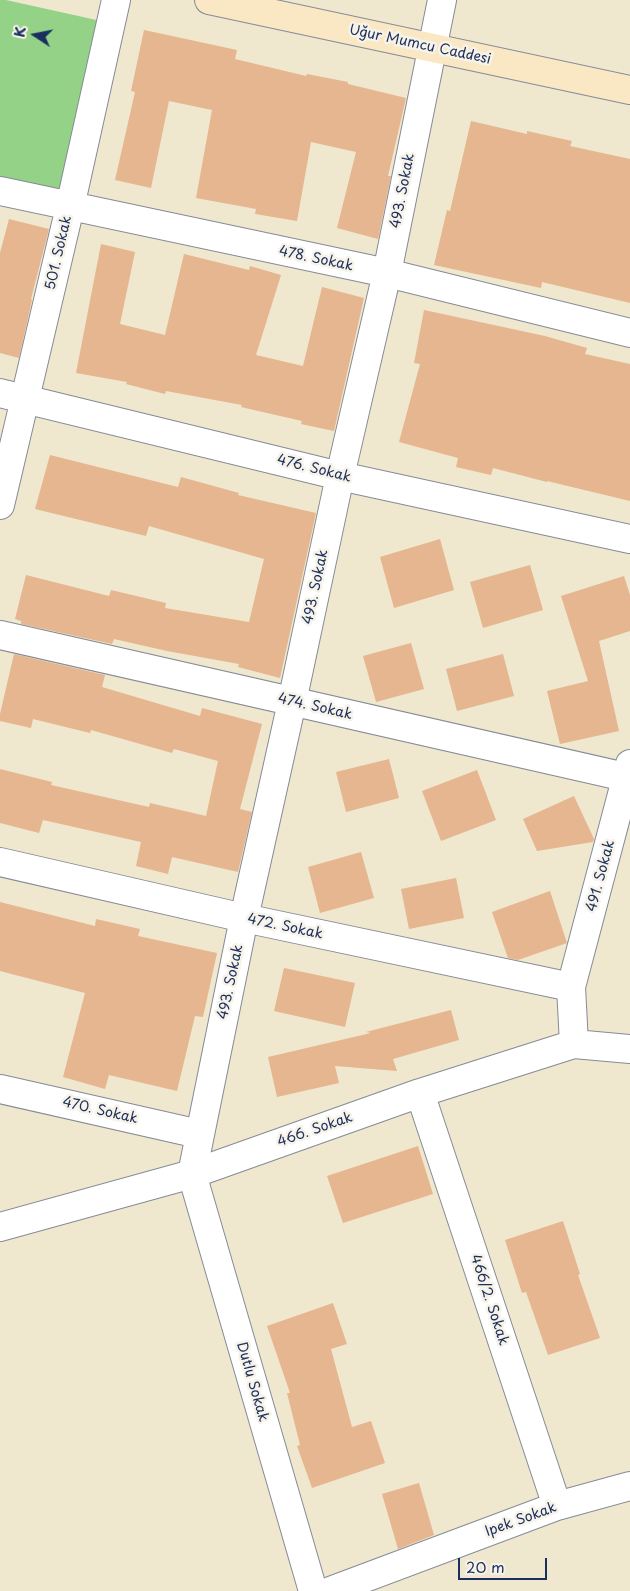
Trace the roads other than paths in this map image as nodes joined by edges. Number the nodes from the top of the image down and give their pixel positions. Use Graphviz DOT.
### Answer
graph roads {
  1 [pos="116,0"];
  2 [pos="209,0"];
  3 [pos="442,0"];
  4 [pos="431,48"];
  5 [pos="630,90"];
  6 [pos="0,191"];
  7 [pos="70,206"];
  8 [pos="386,274"];
  9 [pos="630,333"];
  10 [pos="13,395"];
  11 [pos="340,476"];
  12 [pos="0,505"];
  13 [pos="630,539"];
  14 [pos="0,635"];
  15 [pos="292,702"];
  16 [pos="629,773"];
  17 [pos="0,862"];
  18 [pos="244,918"];
  19 [pos="571,987"];
  20 [pos="574,1044"];
  21 [pos="630,1049"];
  22 [pos="0,1089"];
  23 [pos="420,1093"];
  24 [pos="199,1134"];
  25 [pos="192,1174"];
  26 [pos="0,1227"];
  27 [pos="630,1486"];
  28 [pos="557,1506"];
  29 [pos="313,1591"];
  30 [pos="330,1591"];
  1 -- 7 [label="street, 501. Sokak"];
  2 -- 4 [label="street, Uğur Mumcu Caddesi"];
  3 -- 4 [label="street, 493. Sokak"];
  4 -- 5 [label="street, Uğur Mumcu Caddesi"];
  4 -- 8 [label="street, 493. Sokak"];
  6 -- 7 [label="street, 478. Sokak"];
  7 -- 8 [label="street, 478. Sokak"];
  7 -- 10 [label="street, 501. Sokak"];
  8 -- 9 [label="street, 478. Sokak"];
  8 -- 11 [label="street, 493. Sokak"];
  10 -- 11 [label="street, 476. Sokak"];
  10 -- 12 [label="street, 501. Sokak"];
  11 -- 13 [label="street, 476. Sokak"];
  11 -- 15 [label="street, 493. Sokak"];
  14 -- 15 [label="street, 474. Sokak"];
  15 -- 16 [label="street, 474. Sokak"];
  15 -- 18 [label="street, 493. Sokak"];
  16 -- 19 [label="street, 491. Sokak"];
  17 -- 18 [label="street, 472. Sokak"];
  18 -- 19 [label="street, 472. Sokak"];
  18 -- 24 [label="street, 493. Sokak"];
  19 -- 20 [label="street, 491. Sokak"];
  20 -- 21 [label="street, 466. Sokak"];
  20 -- 23 [label="street, 466. Sokak"];
  22 -- 24 [label="street, 470. Sokak"];
  23 -- 25 [label="street, 466. Sokak"];
  23 -- 28 [label="street, 466/2. Sokak"];
  24 -- 25 [label="street, 493. Sokak"];
  25 -- 26 [label="street, 466. Sokak"];
  25 -- 29 [label="street, Dutlu Sokak"];
  27 -- 28 [label="street, Ipek Sokak"];
  28 -- 30 [label="street, Ipek Sokak"];
}
